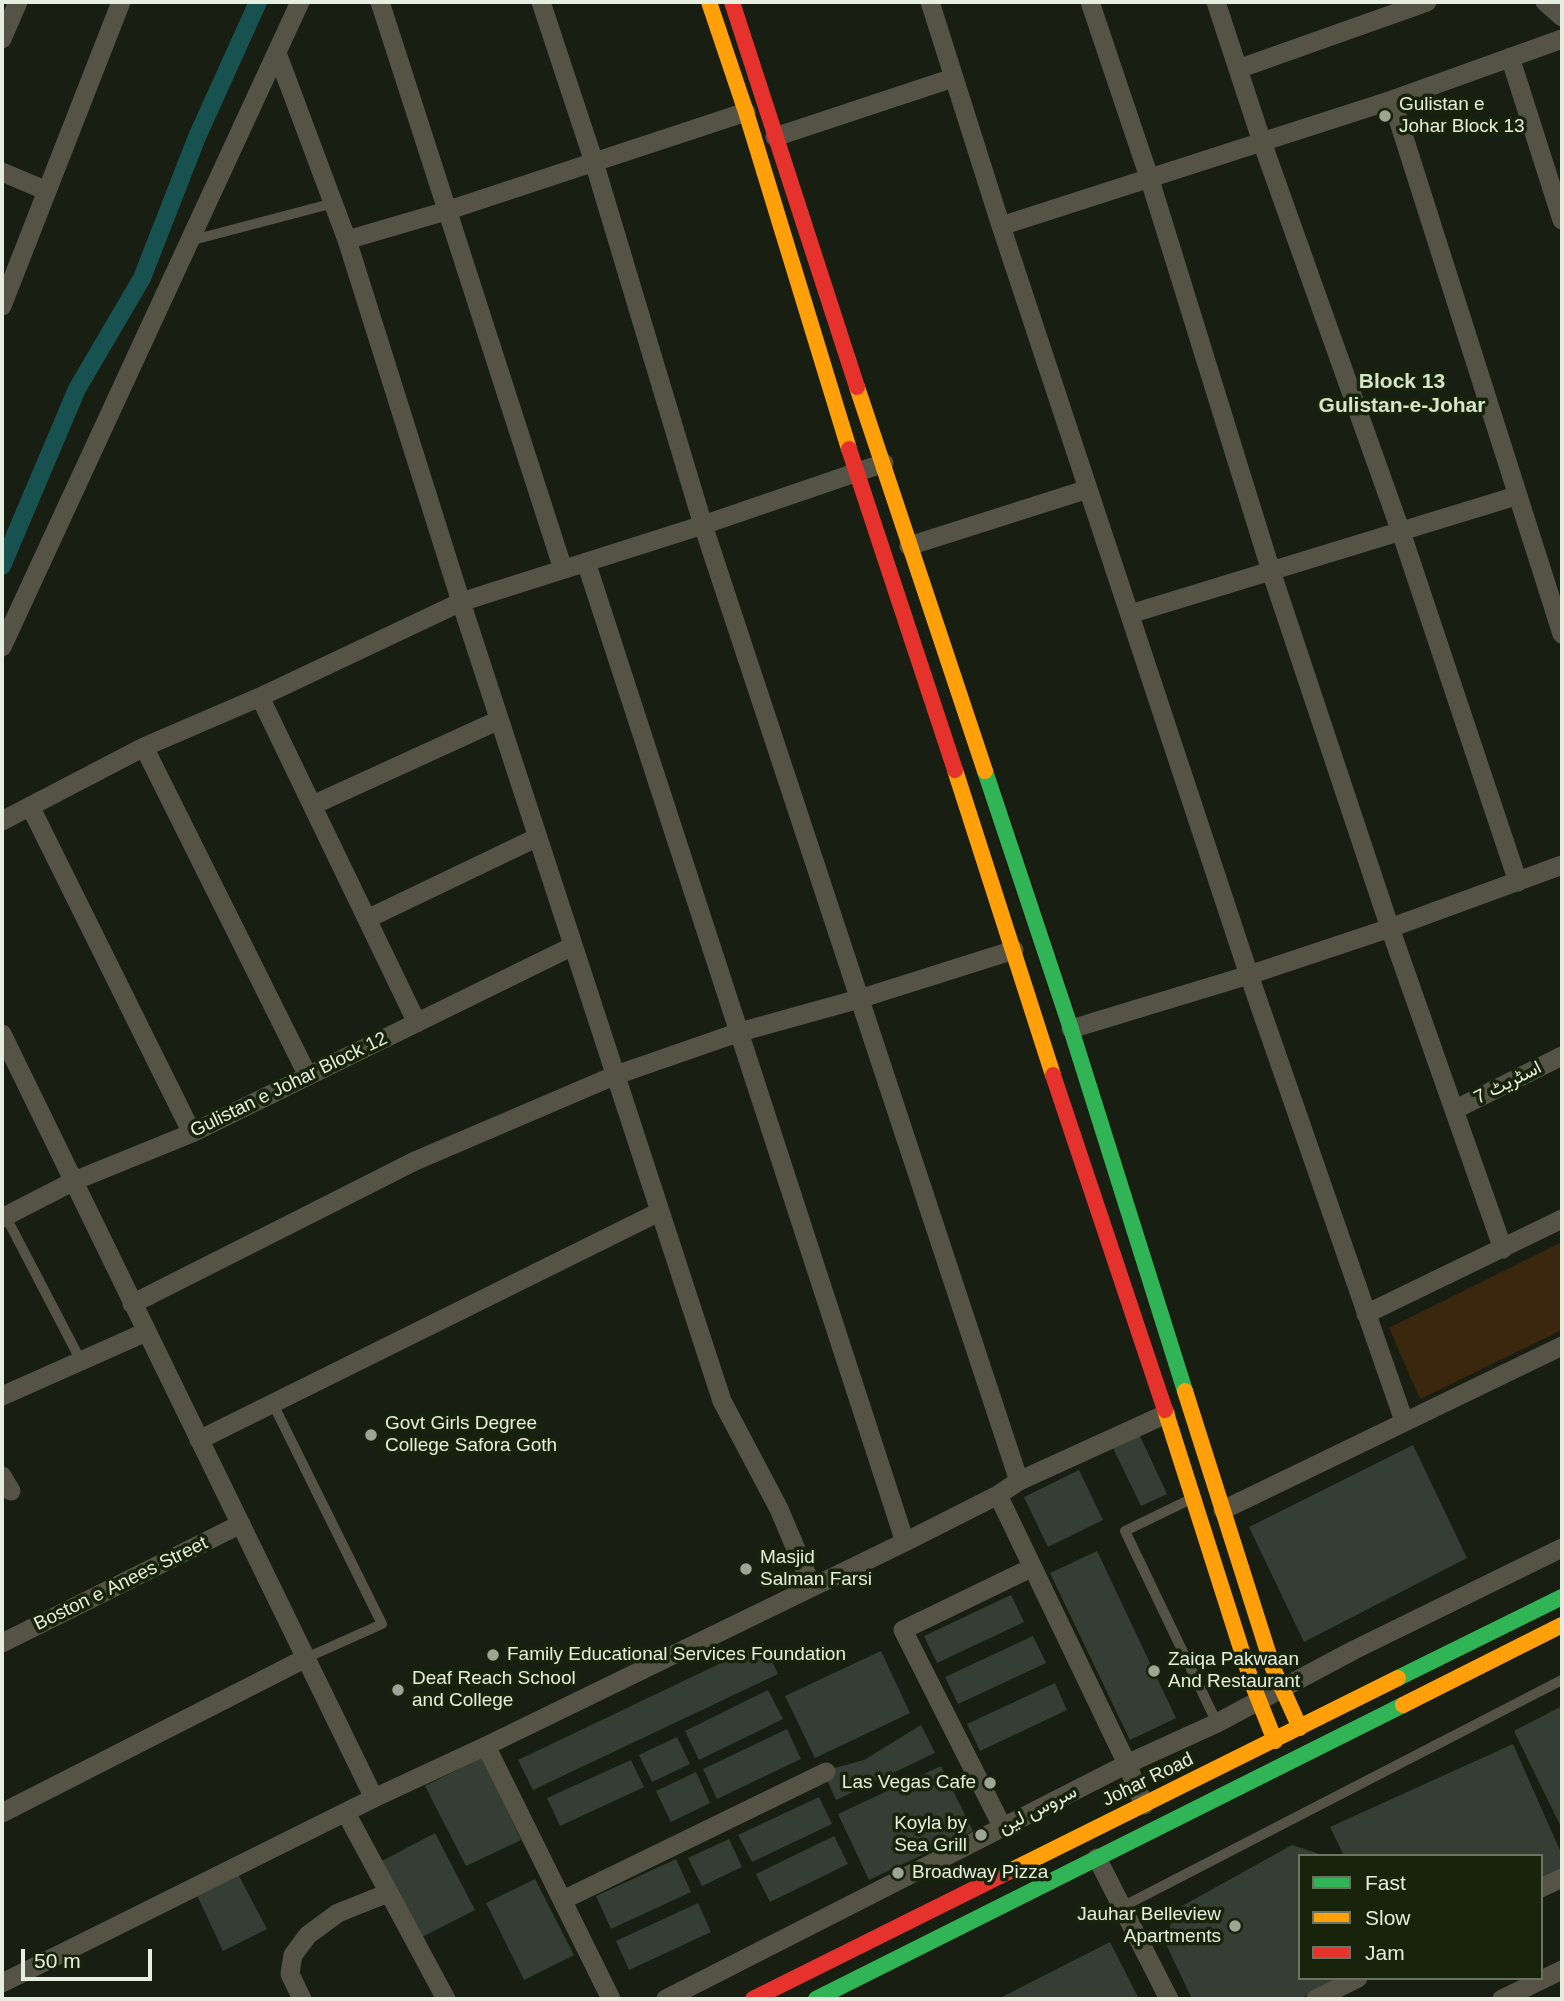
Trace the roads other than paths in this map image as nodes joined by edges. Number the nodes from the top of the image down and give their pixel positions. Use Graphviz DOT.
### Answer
graph roads {
  1 [pos="18,2"];
  2 [pos="121,2"];
  3 [pos="300,2"];
  4 [pos="380,2"];
  5 [pos="541,2"];
  6 [pos="732,2"];
  7 [pos="930,2"];
  8 [pos="1090,2"];
  9 [pos="1216,2"];
  10 [pos="1427,2"];
  11 [pos="1545,2"];
  12 [pos="714,3"];
  13 [pos="1562,18"];
  14 [pos="2,39"];
  15 [pos="1562,39"];
  16 [pos="276,53"];
  17 [pos="1510,57"];
  18 [pos="1238,69"];
  19 [pos="953,78"];
  20 [pos="1392,100"];
  21 [pos="746,112"];
  22 [pos="775,137"];
  23 [pos="1262,142"];
  24 [pos="594,162"];
  25 [pos="2,172"];
  26 [pos="1149,177"];
  27 [pos="47,191"];
  28 [pos="334,203"];
  29 [pos="446,211"];
  30 [pos="1562,220"];
  31 [pos="1001,226"];
  32 [pos="347,240"];
  33 [pos="189,241"];
  34 [pos="2,306"];
  35 [pos="884,463"];
  36 [pos="856,472"];
  37 [pos="1088,489"];
  38 [pos="1516,496"];
  39 [pos="703,525"];
  40 [pos="1401,532"];
  41 [pos="909,545"];
  42 [pos="586,562"];
  43 [pos="563,569"];
  44 [pos="1271,571"];
  45 [pos="461,602"];
  46 [pos="1130,614"];
  47 [pos="1562,634"];
  48 [pos="2,647"];
  49 [pos="260,697"];
  50 [pos="499,720"];
  51 [pos="144,747"];
  52 [pos="313,805"];
  53 [pos="30,806"];
  54 [pos="2,821"];
  55 [pos="538,837"];
  56 [pos="1011,850"];
  57 [pos="985,859"];
  58 [pos="1562,865"];
  59 [pos="1518,882"];
  60 [pos="367,919"];
  61 [pos="1390,928"];
  62 [pos="573,946"];
  63 [pos="1014,950"];
  64 [pos="1249,975"];
  65 [pos="859,999"];
  66 [pos="417,1023"];
  67 [pos="1071,1029"];
  68 [pos="740,1032"];
  69 [pos="2,1034"];
  70 [pos="1562,1056"];
  71 [pos="616,1075"];
  72 [pos="308,1076"];
  73 [pos="1454,1110"];
  74 [pos="192,1133"];
  75 [pos="74,1181"];
  76 [pos="659,1212"];
  77 [pos="4,1217"];
  78 [pos="1562,1219"];
  79 [pos="1503,1249"];
  80 [pos="132,1304"];
  81 [pos="1366,1314"];
  82 [pos="146,1332"];
  83 [pos="1562,1346"];
  84 [pos="81,1361"];
  85 [pos="2,1396"];
  86 [pos="274,1404"];
  87 [pos="1166,1414"];
  88 [pos="1404,1421"];
  89 [pos="199,1440"];
  90 [pos="1019,1481"];
  91 [pos="998,1495"];
  92 [pos="1193,1498"];
  93 [pos="1223,1510"];
  94 [pos="240,1524"];
  95 [pos="905,1542"];
  96 [pos="1562,1548"];
  97 [pos="1031,1568"];
  98 [pos="812,1587"];
  99 [pos="1562,1597"];
  100 [pos="1562,1626"];
  101 [pos="2,1643"];
  102 [pos="306,1658"];
  103 [pos="1562,1681"];
  104 [pos="1282,1688"];
  105 [pos="1258,1699"];
  106 [pos="1217,1723"];
  107 [pos="1300,1728"];
  108 [pos="1275,1741"];
  109 [pos="486,1746"];
  110 [pos="1127,1764"];
  111 [pos="827,1772"];
  112 [pos="374,1798"];
  113 [pos="1144,1805"];
  114 [pos="2,1813"];
  115 [pos="346,1813"];
  116 [pos="1003,1828"];
  117 [pos="1097,1858"];
  118 [pos="1562,1878"];
  119 [pos="1543,1887"];
  120 [pos="388,1892"];
  121 [pos="563,1900"];
  122 [pos="1122,1907"];
  123 [pos="1562,1970"];
  124 [pos="1543,1979"];
  125 [pos="1354,1980"];
  126 [pos="1542,1980"];
  127 [pos="2,1983"];
  128 [pos="302,1999"];
  129 [pos="446,1999"];
  130 [pos="611,1999"];
  131 [pos="666,1999"];
  132 [pos="753,1999"];
  133 [pos="816,1999"];
  134 [pos="1170,1999"];
  135 [pos="1316,1999"];
  136 [pos="1503,1999"];
  1 -- 14 [label="street"];
  2 -- 27 [label="street"];
  3 -- 16 [label="street"];
  4 -- 29 [label="street"];
  5 -- 24 [label="street"];
  6 -- 22 [label="street"];
  7 -- 19 [label="street"];
  8 -- 26 [label="street"];
  9 -- 18 [label="street"];
  10 -- 18 [label="street"];
  11 -- 13 [label="street"];
  12 -- 21 [label="street"];
  15 -- 17 [label="street"];
  16 -- 28 [label="street"];
  16 -- 33 [label="street"];
  17 -- 20 [label="street"];
  17 -- 30 [label="street"];
  18 -- 23 [label="street"];
  19 -- 22 [label="street"];
  19 -- 31 [label="street"];
  20 -- 23 [label="street"];
  20 -- 38 [label="street"];
  21 -- 24 [label="street"];
  21 -- 36 [label="street"];
  22 -- 35 [label="street"];
  23 -- 26 [label="street"];
  23 -- 40 [label="street"];
  24 -- 29 [label="street"];
  24 -- 39 [label="street"];
  25 -- 27 [label="street"];
  26 -- 31 [label="street"];
  26 -- 44 [label="street"];
  27 -- 34 [label="street"];
  28 -- 32 [label="street"];
  28 -- 33 [label="lane"];
  29 -- 32 [label="street"];
  29 -- 43 [label="street"];
  31 -- 37 [label="street"];
  32 -- 45 [label="street"];
  33 -- 48 [label="street"];
  35 -- 36 [label="street"];
  35 -- 41 [label="street"];
  36 -- 39 [label="street"];
  36 -- 57 [label="street"];
  37 -- 41 [label="street"];
  37 -- 46 [label="street"];
  38 -- 40 [label="street"];
  38 -- 47 [label="street"];
  39 -- 42 [label="street"];
  39 -- 65 [label="street"];
  40 -- 44 [label="street"];
  40 -- 59 [label="street"];
  41 -- 56 [label="street"];
  42 -- 43 [label="street"];
  42 -- 68 [label="street"];
  43 -- 45 [label="street"];
  44 -- 46 [label="street"];
  44 -- 61 [label="street"];
  45 -- 49 [label="street"];
  45 -- 50 [label="street"];
  46 -- 64 [label="street"];
  49 -- 51 [label="street"];
  49 -- 52 [label="street"];
  50 -- 52 [label="street"];
  50 -- 55 [label="street"];
  51 -- 53 [label="street"];
  51 -- 72 [label="street"];
  52 -- 60 [label="street"];
  53 -- 54 [label="street"];
  53 -- 74 [label="street"];
  55 -- 60 [label="street"];
  55 -- 62 [label="street"];
  56 -- 57 [label="street"];
  56 -- 67 [label="street"];
  57 -- 63 [label="street"];
  58 -- 59 [label="street"];
  59 -- 61 [label="street"];
  60 -- 66 [label="street"];
  61 -- 64 [label="street"];
  61 -- 73 [label="street"];
  62 -- 66 [label="street, Gulistan e Johar Block 12"];
  62 -- 71 [label="street"];
  63 -- 65 [label="street"];
  63 -- 87 [label="street"];
  64 -- 67 [label="street"];
  64 -- 81 [label="street"];
  65 -- 68 [label="street"];
  65 -- 90 [label="street"];
  66 -- 72 [label="street, Gulistan e Johar Block 12"];
  67 -- 93 [label="street"];
  68 -- 71 [label="street"];
  68 -- 95 [label="street"];
  69 -- 75 [label="street"];
  70 -- 73 [label="street, اسٹریٹ 7"];
  71 -- 76 [label="street"];
  71 -- 80 [label="street"];
  72 -- 74 [label="street, Gulistan e Johar Block 12"];
  73 -- 79 [label="street"];
  74 -- 75 [label="street, Gulistan e Johar Block 12"];
  75 -- 77 [label="street, Gulistan e Johar Block 12"];
  75 -- 80 [label="street"];
  76 -- 86 [label="street"];
  76 -- 98 [label="street"];
  77 -- 84 [label="lane"];
  78 -- 79 [label="street"];
  79 -- 81 [label="street"];
  80 -- 82 [label="street"];
  81 -- 88 [label="street"];
  82 -- 84 [label="street"];
  82 -- 89 [label="street"];
  83 -- 88 [label="street"];
  84 -- 85 [label="street"];
  86 -- 89 [label="street"];
  86 -- 102 [label="lane"];
  87 -- 90 [label="street"];
  87 -- 92 [label="street"];
  88 -- 93 [label="street"];
  89 -- 94 [label="street"];
  90 -- 91 [label="street"];
  91 -- 95 [label="street"];
  91 -- 97 [label="street"];
  92 -- 105 [label="street"];
  92 -- 106 [label="lane"];
  93 -- 104 [label="street"];
  94 -- 101 [label="street, Boston e Anees Street"];
  94 -- 102 [label="street"];
  95 -- 98 [label="street"];
  96 -- 104 [label="street, سروس لین"];
  97 -- 110 [label="street"];
  97 -- 116 [label="street"];
  98 -- 109 [label="street"];
  99 -- 107 [label="street, Johar Road"];
  100 -- 117 [label="street"];
  102 -- 112 [label="street"];
  102 -- 114 [label="street"];
  103 -- 122 [label="lane"];
  104 -- 105 [label="street, سروس لین"];
  104 -- 107 [label="street"];
  105 -- 106 [label="street, سروس لین"];
  105 -- 108 [label="street"];
  106 -- 110 [label="street, سروس لین"];
  107 -- 108 [label="street, Johar Road"];
  108 -- 113 [label="street, Johar Road"];
  109 -- 112 [label="street"];
  109 -- 121 [label="street"];
  110 -- 113 [label="street"];
  110 -- 116 [label="street, سروس لین"];
  111 -- 121 [label="street"];
  112 -- 115 [label="street"];
  113 -- 132 [label="street, Johar Road"];
  115 -- 120 [label="street"];
  115 -- 127 [label="street"];
  116 -- 131 [label="street, سروس لین"];
  117 -- 122 [label="street"];
  117 -- 133 [label="street"];
  118 -- 119 [label="street"];
  120 -- 128 [label="street"];
  120 -- 129 [label="street"];
  121 -- 130 [label="street"];
  122 -- 134 [label="street"];
  123 -- 124 [label="street"];
  125 -- 135 [label="street"];
  126 -- 136 [label="street"];
}
